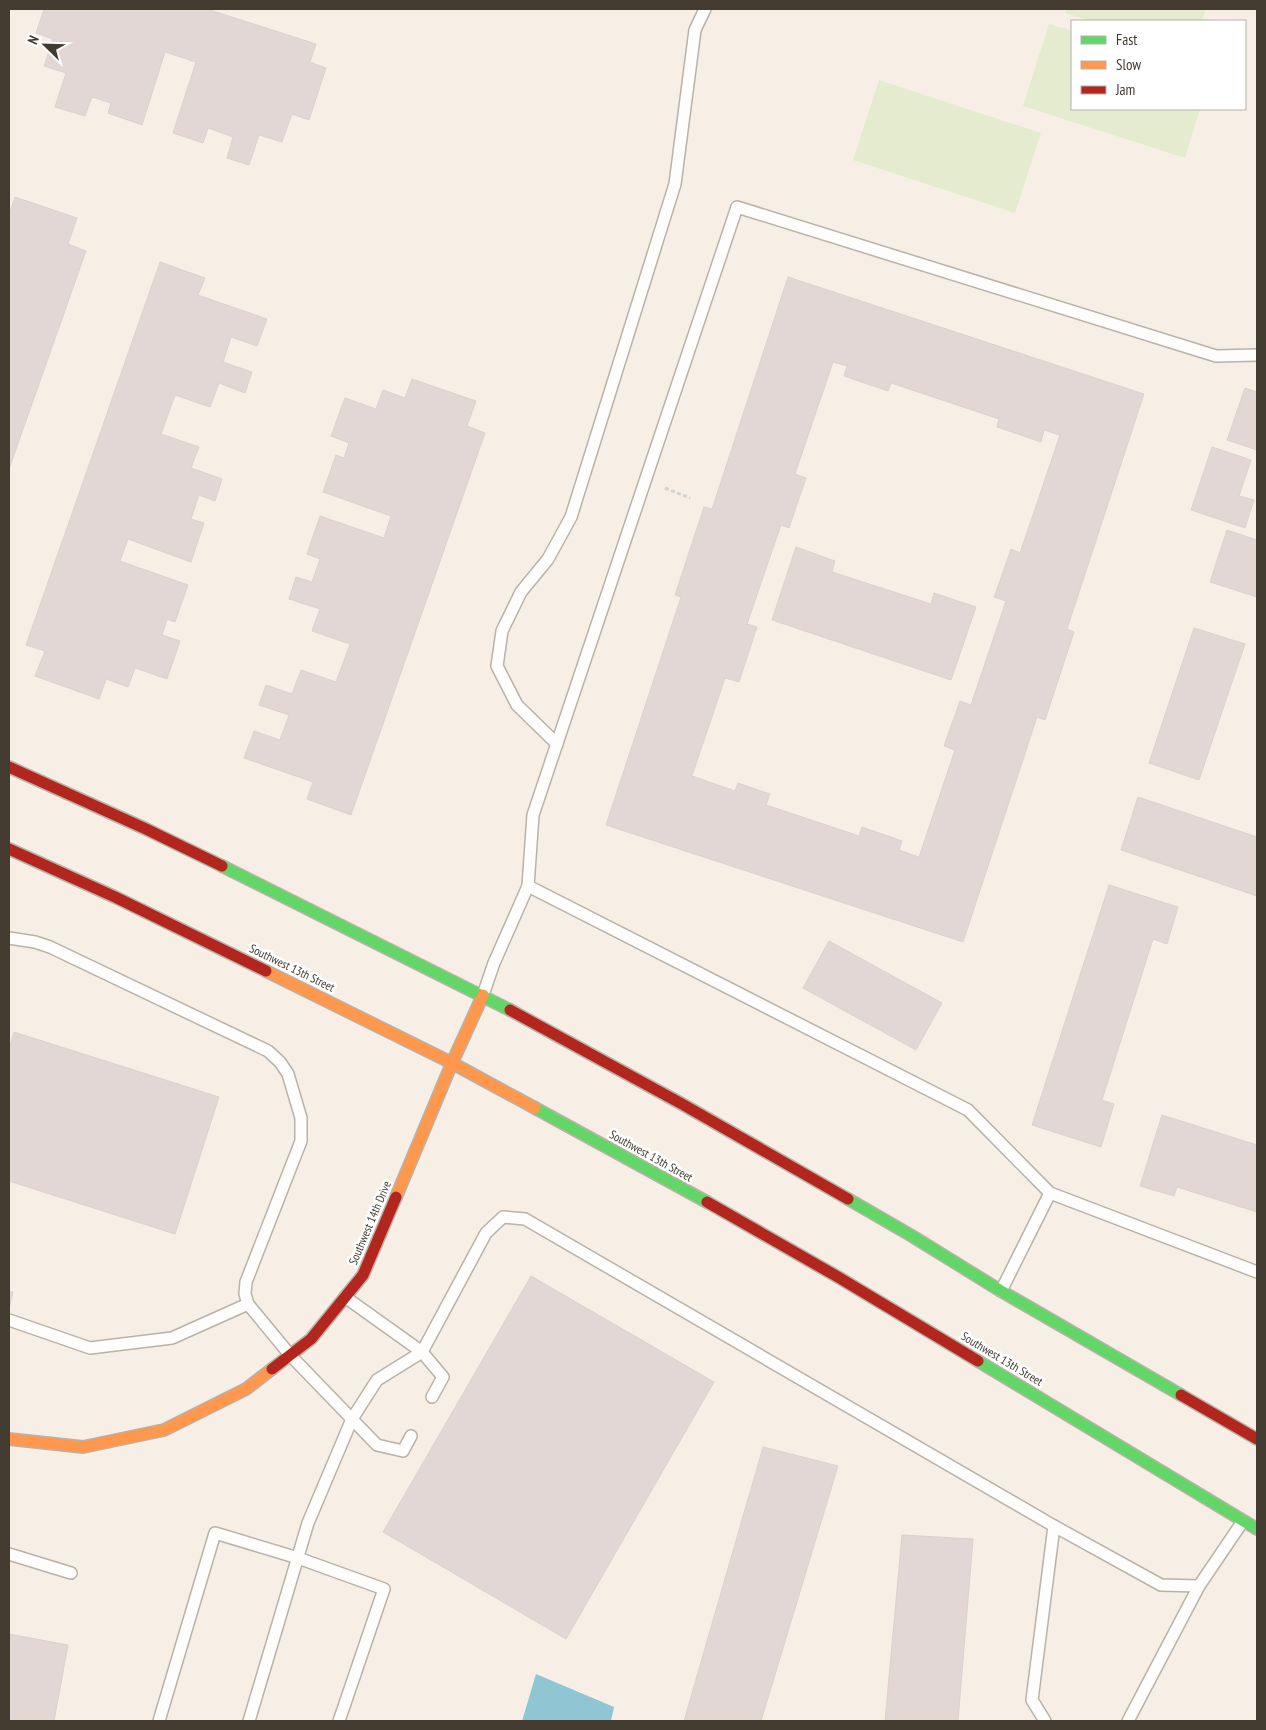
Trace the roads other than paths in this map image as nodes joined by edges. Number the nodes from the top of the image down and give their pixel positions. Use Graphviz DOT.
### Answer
graph roads {
  1 [pos="705,9"];
  2 [pos="1257,355"];
  3 [pos="557,744"];
  4 [pos="9,767"];
  5 [pos="9,849"];
  6 [pos="528,886"];
  7 [pos="9,938"];
  8 [pos="483,995"];
  9 [pos="452,1063"];
  10 [pos="1050,1194"];
  11 [pos="1257,1272"];
  12 [pos="1002,1290"];
  13 [pos="345,1297"];
  14 [pos="248,1304"];
  15 [pos="9,1320"];
  16 [pos="422,1352"];
  17 [pos="290,1354"];
  18 [pos="432,1397"];
  19 [pos="352,1419"];
  20 [pos="411,1436"];
  21 [pos="9,1439"];
  22 [pos="1257,1439"];
  23 [pos="1243,1521"];
  24 [pos="1054,1526"];
  25 [pos="1257,1528"];
  26 [pos="9,1554"];
  27 [pos="298,1558"];
  28 [pos="71,1573"];
  29 [pos="1199,1586"];
  30 [pos="159,1721"];
  31 [pos="249,1721"];
  32 [pos="339,1721"];
  33 [pos="1045,1721"];
  34 [pos="1128,1721"];
  1 -- 3 [label="lane"];
  2 -- 3 [label="lane"];
  3 -- 6 [label="lane"];
  4 -- 8 [label="main road"];
  5 -- 9 [label="main road, Southwest 13th Street"];
  6 -- 8 [label="lane"];
  6 -- 10 [label="lane"];
  7 -- 14 [label="lane"];
  8 -- 9 [label="main road, Southwest 14th Drive"];
  8 -- 12 [label="main road"];
  9 -- 13 [label="main road, Southwest 14th Drive"];
  9 -- 23 [label="main road, Southwest 13th Street"];
  10 -- 11 [label="lane"];
  10 -- 12 [label="lane"];
  12 -- 22 [label="main road"];
  13 -- 16 [label="lane"];
  13 -- 17 [label="main road, Southwest 14th Drive"];
  14 -- 15 [label="lane"];
  14 -- 17 [label="lane"];
  16 -- 18 [label="lane"];
  16 -- 19 [label="lane"];
  16 -- 24 [label="lane"];
  17 -- 19 [label="lane"];
  17 -- 21 [label="main road, Southwest 14th Drive"];
  19 -- 20 [label="lane"];
  19 -- 27 [label="lane"];
  23 -- 25 [label="main road, Southwest 13th Street"];
  23 -- 29 [label="lane"];
  24 -- 29 [label="lane"];
  24 -- 33 [label="lane"];
  26 -- 28 [label="lane"];
  27 -- 30 [label="lane"];
  27 -- 31 [label="lane"];
  27 -- 32 [label="lane"];
  29 -- 34 [label="lane"];
}
